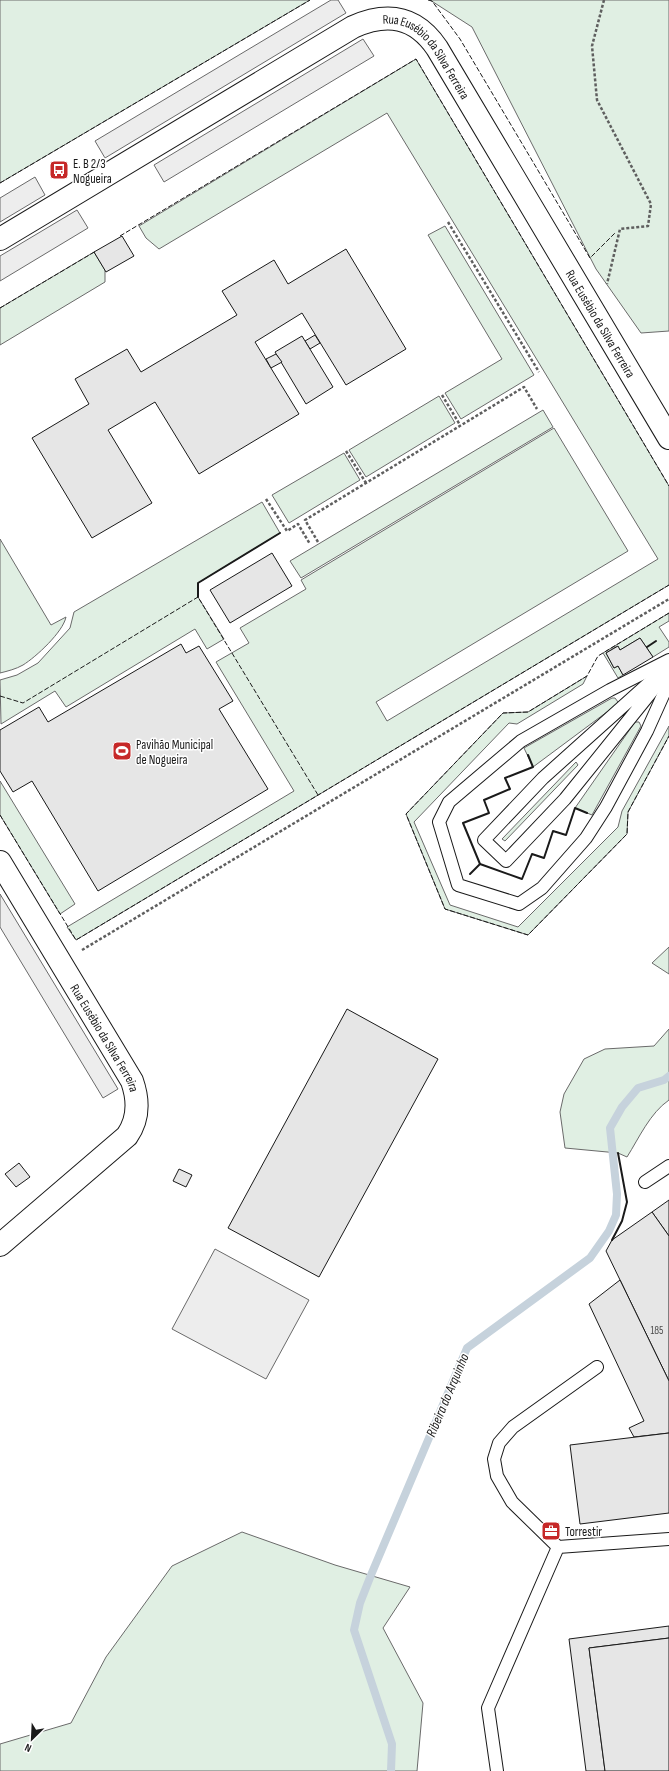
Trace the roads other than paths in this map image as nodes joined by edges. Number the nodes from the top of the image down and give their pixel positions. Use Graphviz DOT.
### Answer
graph roads {
  1 [pos="0,239"];
  2 [pos="669,438"];
  3 [pos="669,660"];
  4 [pos="669,666"];
  5 [pos="669,670"];
  6 [pos="669,682"];
  7 [pos="0,862"];
  8 [pos="669,1166"];
  9 [pos="645,1182"];
  10 [pos="0,1245"];
  11 [pos="597,1367"];
  12 [pos="669,1539"];
  13 [pos="558,1547"];
  14 [pos="497,1771"];
  1 -- 2 [label="street, Rua Eusébio da Silva Ferreira"];
  3 -- 6 [label="lane"];
  4 -- 5 [label="lane"];
  7 -- 10 [label="street, Rua Eusébio da Silva Ferreira"];
  8 -- 9 [label="lane"];
  11 -- 13 [label="lane"];
  12 -- 13 [label="lane"];
  13 -- 14 [label="lane"];
}
